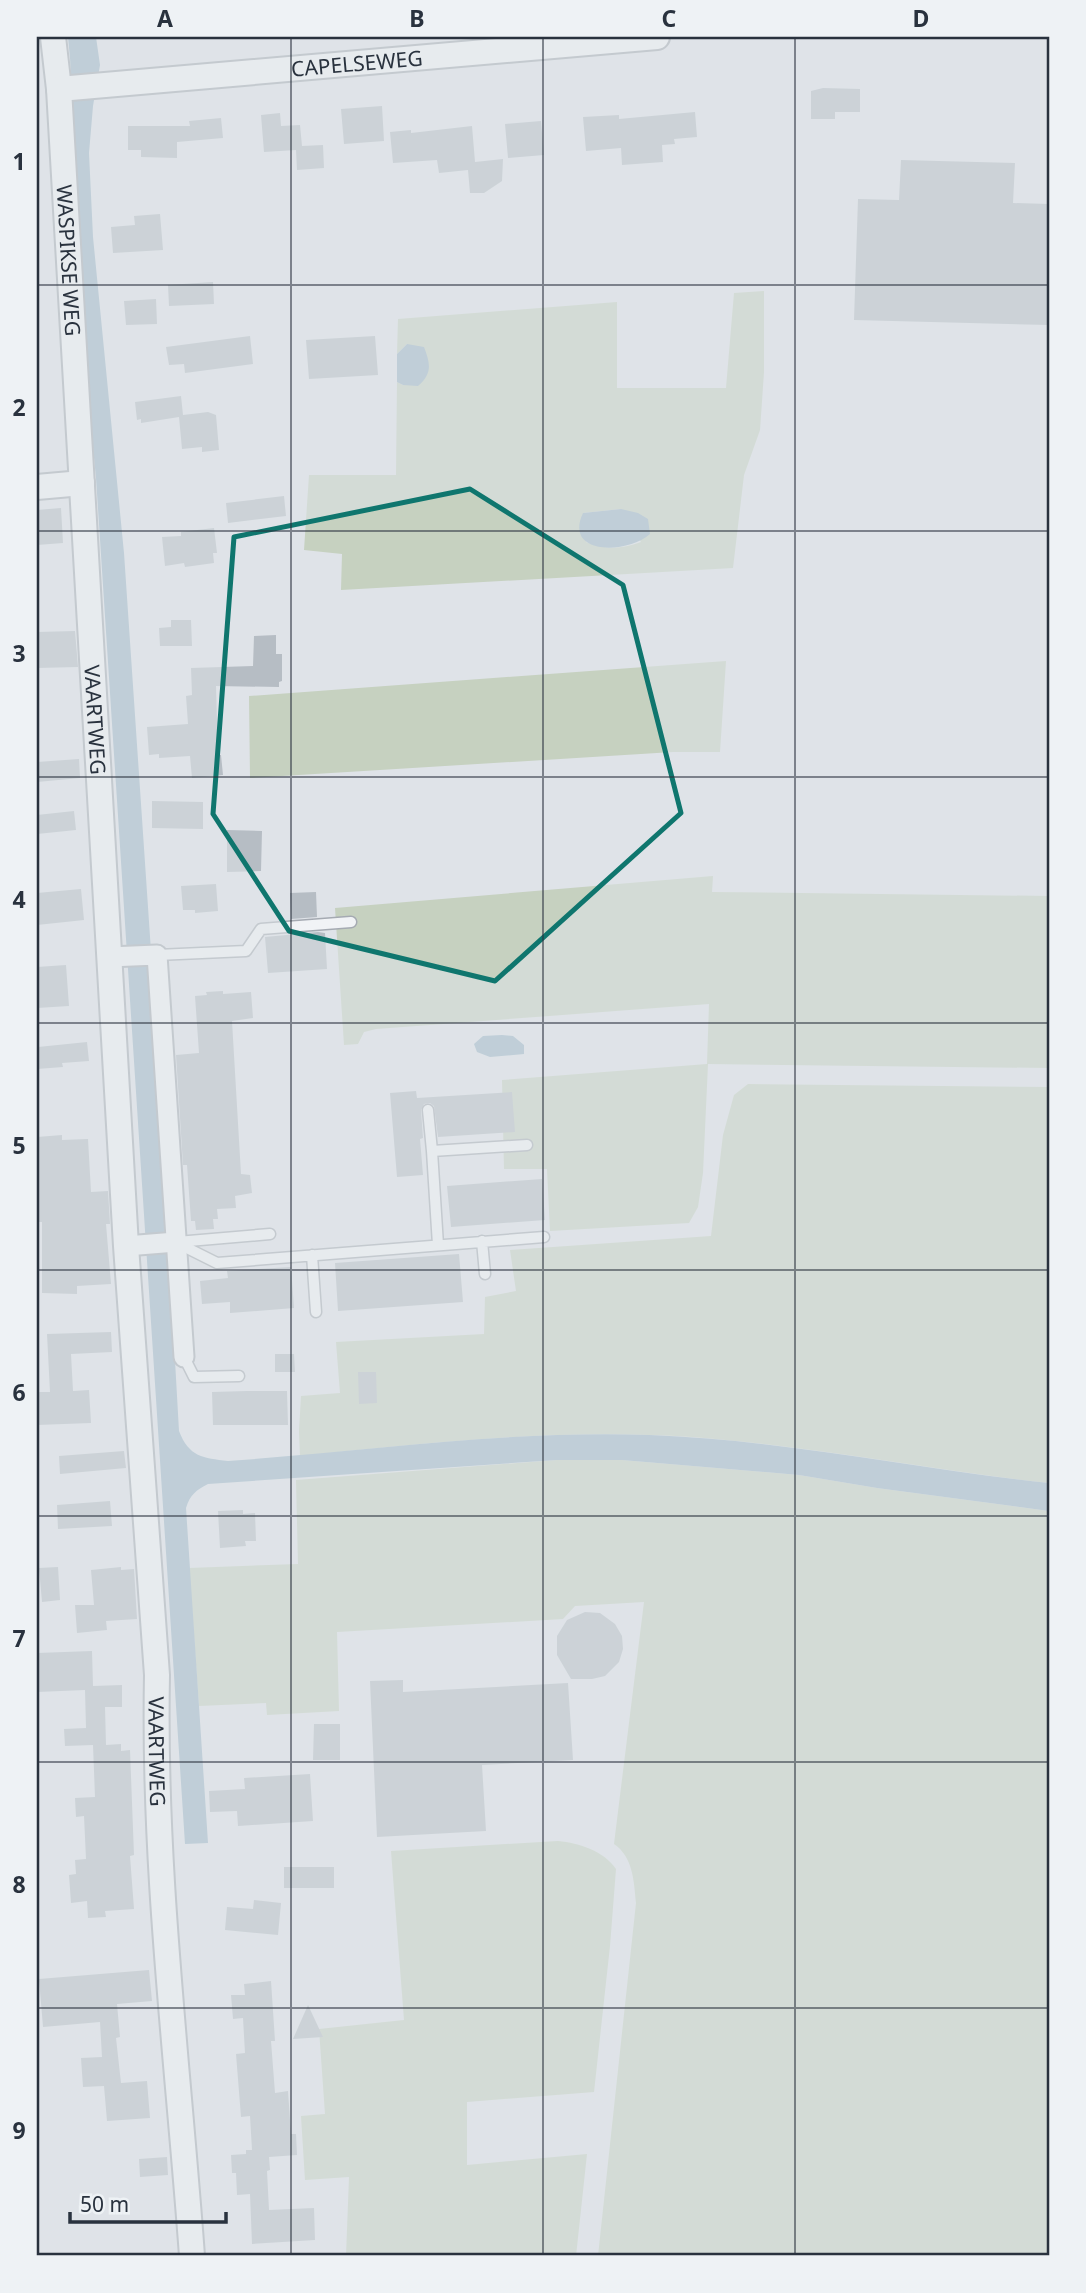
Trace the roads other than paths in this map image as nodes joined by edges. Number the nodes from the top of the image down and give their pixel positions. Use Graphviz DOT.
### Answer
graph roads {
  1 [pos="52,37"];
  2 [pos="657,37"];
  3 [pos="59,89"];
  4 [pos="82,483"];
  5 [pos="37,486"];
  6 [pos="351,922"];
  7 [pos="154,955"];
  8 [pos="118,957"];
  9 [pos="428,1110"];
  10 [pos="527,1144"];
  11 [pos="432,1151"];
  12 [pos="270,1234"];
  13 [pos="544,1237"];
  14 [pos="482,1241"];
  15 [pos="153,1244"];
  16 [pos="438,1245"];
  17 [pos="312,1255"];
  18 [pos="485,1274"];
  19 [pos="316,1312"];
  20 [pos="184,1357"];
  21 [pos="239,1376"];
  22 [pos="192,2256"];
  1 -- 3 [label="street, WASPIKSE WEG"];
  2 -- 3 [label="street, CAPELSEWEG"];
  3 -- 4 [label="street, WASPIKSE WEG"];
  4 -- 5 [label="street"];
  4 -- 8 [label="street, VAARTWEG"];
  6 -- 7 [label="lane"];
  7 -- 8 [label="street"];
  7 -- 15 [label="street, VAARTWEG"];
  8 -- 15 [label="street, VAARTWEG"];
  9 -- 11 [label="lane"];
  10 -- 11 [label="lane"];
  11 -- 16 [label="lane"];
  12 -- 15 [label="lane"];
  13 -- 14 [label="lane"];
  14 -- 16 [label="lane"];
  14 -- 18 [label="lane"];
  15 -- 17 [label="lane"];
  15 -- 20 [label="street, VAARTWEG"];
  15 -- 22 [label="street, VAARTWEG"];
  16 -- 17 [label="lane"];
  17 -- 19 [label="lane"];
  20 -- 21 [label="lane"];
}
